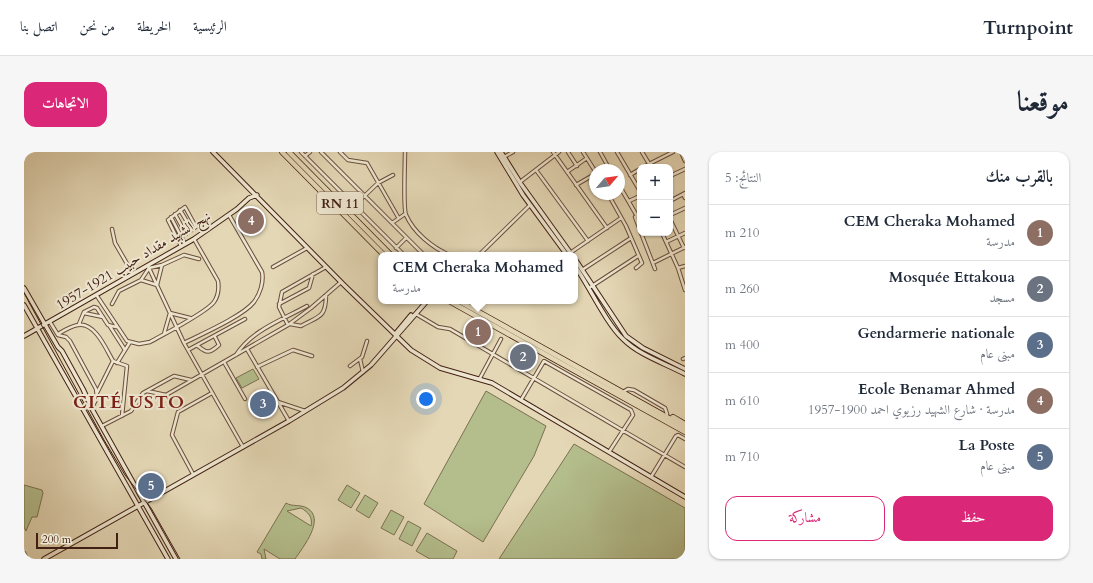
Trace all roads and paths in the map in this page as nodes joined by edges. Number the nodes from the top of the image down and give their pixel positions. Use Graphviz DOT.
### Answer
graph roads {
  1 [pos="213,152"];
  2 [pos="282,152"];
  3 [pos="288,152"];
  4 [pos="301,152"];
  5 [pos="310,152"];
  6 [pos="320,152"];
  7 [pos="340,152"];
  8 [pos="405,152"];
  9 [pos="496,152"];
  10 [pos="501,152"];
  11 [pos="513,152"];
  12 [pos="552,152"];
  13 [pos="559,152"];
  14 [pos="568,152"];
  15 [pos="583,152"];
  16 [pos="600,152"];
  17 [pos="617,152"];
  18 [pos="642,152"];
  19 [pos="673,152"];
  20 [pos="681,152"];
  21 [pos="305,156"];
  22 [pos="555,156"];
  23 [pos="504,157"];
  24 [pos="587,158"];
  25 [pos="685,161"];
  26 [pos="590,164"];
  27 [pos="607,164"];
  28 [pos="649,164"];
  29 [pos="577,166"];
  30 [pos="685,169"];
  31 [pos="536,170"];
  32 [pos="637,171"];
  33 [pos="567,172"];
  34 [pos="393,175"];
  35 [pos="630,175"];
  36 [pos="673,175"];
  37 [pos="589,176"];
  38 [pos="378,183"];
  39 [pos="518,184"];
  40 [pos="576,185"];
  41 [pos="637,186"];
  42 [pos="249,188"];
  43 [pos="684,193"];
  44 [pos="625,194"];
  45 [pos="257,195"];
  46 [pos="365,196"];
  47 [pos="637,197"];
  48 [pos="249,198"];
  49 [pos="685,198"];
  50 [pos="611,200"];
  51 [pos="672,200"];
  52 [pos="629,201"];
  53 [pos="530,205"];
  54 [pos="354,206"];
  55 [pos="685,208"];
  56 [pos="180,210"];
  57 [pos="637,212"];
  58 [pos="175,214"];
  59 [pos="405,214"];
  60 [pos="673,214"];
  61 [pos="229,215"];
  62 [pos="171,217"];
  63 [pos="398,217"];
  64 [pos="621,218"];
  65 [pos="392,223"];
  66 [pos="673,225"];
  67 [pos="607,228"];
  68 [pos="112,229"];
  69 [pos="192,230"];
  70 [pos="685,233"];
  71 [pos="186,234"];
  72 [pos="182,236"];
  73 [pos="642,236"];
  74 [pos="663,236"];
  75 [pos="678,236"];
  76 [pos="406,238"];
  77 [pos="631,238"];
  78 [pos="178,239"];
  79 [pos="194,239"];
  80 [pos="588,241"];
  81 [pos="666,242"];
  82 [pos="185,244"];
  83 [pos="181,247"];
  84 [pos="307,247"];
  85 [pos="684,247"];
  86 [pos="396,248"];
  87 [pos="442,251"];
  88 [pos="381,252"];
  89 [pos="388,252"];
  90 [pos="401,252"];
  91 [pos="421,252"];
  92 [pos="482,252"];
  93 [pos="567,252"];
  94 [pos="568,252"];
  95 [pos="572,252"];
  96 [pos="671,254"];
  97 [pos="638,256"];
  98 [pos="199,259"];
  99 [pos="653,262"];
  100 [pos="578,264"];
  101 [pos="162,265"];
  102 [pos="685,266"];
  103 [pos="149,267"];
  104 [pos="273,267"];
  105 [pos="326,267"];
  106 [pos="636,268"];
  107 [pos="678,268"];
  108 [pos="655,269"];
  109 [pos="578,270"];
  110 [pos="582,270"];
  111 [pos="133,274"];
  112 [pos="313,274"];
  113 [pos="141,280"];
  114 [pos="341,282"];
  115 [pos="157,285"];
  116 [pos="591,287"];
  117 [pos="24,288"];
  118 [pos="685,289"];
  119 [pos="326,295"];
  120 [pos="97,296"];
  121 [pos="112,304"];
  122 [pos="279,304"];
  123 [pos="422,304"];
  124 [pos="454,304"];
  125 [pos="464,304"];
  126 [pos="24,305"];
  127 [pos="307,306"];
  128 [pos="84,312"];
  129 [pos="170,313"];
  130 [pos="415,313"];
  131 [pos="104,318"];
  132 [pos="190,318"];
  133 [pos="245,319"];
  134 [pos="284,319"];
  135 [pos="50,322"];
  136 [pos="79,324"];
  137 [pos="45,325"];
  138 [pos="108,325"];
  139 [pos="289,325"];
  140 [pos="117,327"];
  141 [pos="176,327"];
  142 [pos="37,329"];
  143 [pos="58,334"];
  144 [pos="164,334"];
  145 [pos="24,336"];
  146 [pos="214,336"];
  147 [pos="396,336"];
  148 [pos="501,339"];
  149 [pos="367,341"];
  150 [pos="130,342"];
  151 [pos="184,343"];
  152 [pos="198,346"];
  153 [pos="247,349"];
  154 [pos="125,350"];
  155 [pos="188,350"];
  156 [pos="493,354"];
  157 [pos="236,355"];
  158 [pos="312,356"];
  159 [pos="360,359"];
  160 [pos="113,361"];
  161 [pos="224,362"];
  162 [pos="117,363"];
  163 [pos="350,366"];
  164 [pos="257,367"];
  165 [pos="685,369"];
  166 [pos="363,373"];
  167 [pos="202,374"];
  168 [pos="685,374"];
  169 [pos="480,378"];
  170 [pos="534,378"];
  171 [pos="192,380"];
  172 [pos="147,391"];
  173 [pos="623,392"];
  174 [pos="97,393"];
  175 [pos="212,393"];
  176 [pos="245,399"];
  177 [pos="521,400"];
  178 [pos="278,402"];
  179 [pos="632,403"];
  180 [pos="649,407"];
  181 [pos="92,408"];
  182 [pos="306,411"];
  183 [pos="667,414"];
  184 [pos="122,416"];
  185 [pos="289,421"];
  186 [pos="685,424"];
  187 [pos="102,426"];
  188 [pos="685,428"];
  189 [pos="622,430"];
  190 [pos="685,432"];
  191 [pos="685,436"];
  192 [pos="685,439"];
  193 [pos="243,447"];
  194 [pos="609,452"];
  195 [pos="664,454"];
  196 [pos="685,467"];
  197 [pos="193,474"];
  198 [pos="651,477"];
  199 [pos="685,497"];
  200 [pos="145,501"];
  201 [pos="138,505"];
  202 [pos="24,553"];
  203 [pos="27,559"];
  204 [pos="44,559"];
  205 [pos="168,559"];
  206 [pos="176,559"];
  1 -- 42 [label="main road"];
  2 -- 88 [label="highway, RN 11"];
  3 -- 89 [label="highway, RN 11"];
  4 -- 21 [label="street"];
  5 -- 21 [label="street"];
  6 -- 46 [label="street"];
  7 -- 38 [label="street"];
  8 -- 59 [label="street"];
  9 -- 39 [label="main road"];
  10 -- 23 [label="main road"];
  11 -- 23 [label="street"];
  12 -- 22 [label="street"];
  13 -- 22 [label="street"];
  14 -- 29 [label="street"];
  15 -- 24 [label="street"];
  16 -- 27 [label="street"];
  17 -- 35 [label="street"];
  18 -- 28 [label="street"];
  19 -- 28 [label="street"];
  20 -- 25 [label="street"];
  21 -- 54 [label="street"];
  22 -- 31 [label="street"];
  22 -- 33 [label="street"];
  23 -- 39 [label="main road"];
  24 -- 26 [label="street"];
  24 -- 29 [label="street"];
  29 -- 33 [label="street"];
  30 -- 36 [label="street"];
  31 -- 39 [label="street"];
  31 -- 80 [label="street"];
  32 -- 35 [label="street"];
  33 -- 40 [label="street"];
  34 -- 38 [label="street"];
  35 -- 41 [label="street"];
  37 -- 40 [label="street"];
  38 -- 46 [label="street"];
  38 -- 63 [label="street"];
  39 -- 53 [label="main road"];
  39 -- 94 [label="main road"];
  40 -- 67 [label="street"];
  42 -- 45 [label="main road"];
  42 -- 48 [label="main road"];
  43 -- 49 [label="street"];
  43 -- 51 [label="street"];
  44 -- 52 [label="street"];
  45 -- 48 [label="main road, نهج الشهيد مقداد حبيب 1921-1957"];
  45 -- 84 [label="main road"];
  46 -- 54 [label="street"];
  46 -- 65 [label="street"];
  47 -- 52 [label="street"];
  48 -- 61 [label="main road, نهج الشهيد مقداد حبيب 1921-1957"];
  50 -- 64 [label="street"];
  52 -- 57 [label="street"];
  53 -- 92 [label="street"];
  53 -- 93 [label="main road"];
  54 -- 86 [label="street"];
  55 -- 60 [label="street"];
  56 -- 58 [label="street"];
  56 -- 69 [label="street"];
  56 -- 69 [label="street"];
  58 -- 62 [label="street"];
  58 -- 71 [label="street"];
  59 -- 63 [label="street"];
  59 -- 87 [label="street"];
  61 -- 79 [label="main road, نهج الشهيد مقداد حبيب 1921-1957"];
  61 -- 151 [label="street"];
  62 -- 72 [label="street"];
  62 -- 78 [label="street"];
  63 -- 65 [label="street"];
  64 -- 67 [label="street"];
  64 -- 77 [label="street"];
  65 -- 76 [label="street"];
  66 -- 75 [label="street"];
  67 -- 80 [label="street"];
  68 -- 111 [label="street"];
  69 -- 71 [label="street"];
  70 -- 75 [label="street"];
  71 -- 72 [label="street"];
  72 -- 78 [label="street"];
  72 -- 82 [label="street"];
  73 -- 99 [label="street"];
  74 -- 81 [label="street"];
  75 -- 81 [label="street"];
  75 -- 85 [label="street"];
  76 -- 86 [label="street"];
  76 -- 91 [label="street"];
  77 -- 97 [label="street"];
  77 -- 110 [label="street"];
  78 -- 83 [label="street"];
  79 -- 82 [label="main road, نهج الشهيد مقداد حبيب 1921-1957"];
  79 -- 132 [label="street"];
  80 -- 95 [label="street"];
  81 -- 96 [label="street"];
  82 -- 83 [label="main road, نهج الشهيد مقداد حبيب 1921-1957"];
  83 -- 103 [label="main road, نهج الشهيد مقداد حبيب 1921-1957"];
  84 -- 104 [label="street"];
  84 -- 105 [label="main road"];
  85 -- 96 [label="street"];
  86 -- 90 [label="street"];
  96 -- 99 [label="street"];
  96 -- 107 [label="street"];
  97 -- 106 [label="street"];
  97 -- 116 [label="street"];
  98 -- 101 [label="street"];
  99 -- 108 [label="street"];
  100 -- 110 [label="main road"];
  101 -- 103 [label="street"];
  101 -- 115 [label="street"];
  102 -- 107 [label="street"];
  103 -- 111 [label="main road, نهج الشهيد مقداد حبيب 1921-1957"];
  103 -- 113 [label="street"];
  103 -- 115 [label="street"];
  105 -- 112 [label="street"];
  105 -- 114 [label="main road"];
  107 -- 118 [label="street"];
  109 -- 116 [label="main road"];
  110 -- 116 [label="main road"];
  111 -- 120 [label="main road, نهج الشهيد مقداد حبيب 1921-1957"];
  112 -- 122 [label="street"];
  112 -- 122 [label="street"];
  113 -- 115 [label="street"];
  113 -- 121 [label="street"];
  114 -- 119 [label="street"];
  114 -- 147 [label="main road"];
  115 -- 129 [label="street"];
  116 -- 165 [label="main road"];
  116 -- 168 [label="main road"];
  117 -- 137 [label="main road"];
  119 -- 139 [label="street"];
  119 -- 139 [label="street"];
  120 -- 135 [label="main road, نهج الشهيد مقداد حبيب 1921-1957"];
  120 -- 140 [label="street"];
  122 -- 134 [label="street"];
  123 -- 130 [label="main road"];
  124 -- 179 [label="highway"];
  125 -- 173 [label="highway"];
  126 -- 142 [label="main road"];
  127 -- 134 [label="street"];
  128 -- 131 [label="street"];
  128 -- 131 [label="street"];
  128 -- 136 [label="street"];
  129 -- 132 [label="street"];
  129 -- 141 [label="street"];
  129 -- 144 [label="street"];
  130 -- 147 [label="main road"];
  130 -- 156 [label="street"];
  131 -- 138 [label="street"];
  132 -- 141 [label="street"];
  133 -- 146 [label="street"];
  134 -- 139 [label="street"];
  134 -- 157 [label="street"];
  135 -- 137 [label="main road, نهج الشهيد مقداد حبيب 1921-1957"];
  135 -- 143 [label="street"];
  136 -- 143 [label="street"];
  136 -- 160 [label="street"];
  137 -- 142 [label="main road, نهج الشهيد مقداد حبيب 1921-1957"];
  137 -- 181 [label="main road"];
  138 -- 140 [label="street"];
  138 -- 154 [label="street"];
  139 -- 153 [label="street"];
  140 -- 150 [label="street"];
  141 -- 144 [label="street"];
  141 -- 151 [label="street"];
  142 -- 145 [label="main road, نهج الشهيد مقداد حبيب 1921-1957"];
  142 -- 201 [label="main road"];
  143 -- 174 [label="street"];
  144 -- 150 [label="street"];
  146 -- 152 [label="street"];
  146 -- 152 [label="street"];
  147 -- 166 [label="main road"];
  147 -- 169 [label="main road"];
  148 -- 156 [label="street"];
  149 -- 159 [label="street"];
  150 -- 154 [label="street"];
  151 -- 155 [label="street"];
  152 -- 155 [label="street"];
  153 -- 157 [label="street"];
  153 -- 164 [label="street"];
  154 -- 162 [label="street"];
  155 -- 167 [label="street"];
  156 -- 169 [label="street"];
  156 -- 170 [label="street"];
  157 -- 161 [label="street"];
  158 -- 164 [label="street"];
  159 -- 163 [label="street"];
  159 -- 166 [label="street"];
  160 -- 162 [label="street"];
  160 -- 174 [label="street"];
  161 -- 167 [label="street"];
  161 -- 176 [label="street"];
  162 -- 184 [label="street"];
  164 -- 178 [label="street"];
  166 -- 182 [label="main road"];
  167 -- 171 [label="street"];
  167 -- 175 [label="street"];
  169 -- 177 [label="main road"];
  170 -- 177 [label="street"];
  170 -- 189 [label="street"];
  170 -- 189 [label="street"];
  171 -- 172 [label="street"];
  171 -- 172 [label="street"];
  172 -- 184 [label="street"];
  173 -- 180 [label="highway"];
  173 -- 183 [label="street"];
  174 -- 181 [label="street"];
  175 -- 193 [label="street"];
  175 -- 197 [label="street"];
  177 -- 194 [label="main road"];
  178 -- 182 [label="street"];
  178 -- 185 [label="street"];
  179 -- 190 [label="highway"];
  179 -- 191 [label="highway"];
  180 -- 183 [label="highway"];
  180 -- 188 [label="highway"];
  181 -- 187 [label="main road"];
  182 -- 185 [label="main road"];
  183 -- 186 [label="highway"];
  184 -- 187 [label="street"];
  185 -- 193 [label="main road"];
  187 -- 200 [label="main road"];
  189 -- 194 [label="street"];
  189 -- 195 [label="street"];
  192 -- 195 [label="street"];
  193 -- 197 [label="main road"];
  194 -- 198 [label="main road"];
  195 -- 196 [label="street"];
  195 -- 198 [label="street"];
  197 -- 200 [label="main road"];
  198 -- 199 [label="main road"];
  200 -- 201 [label="main road"];
  200 -- 206 [label="main road"];
  201 -- 204 [label="main road"];
  201 -- 205 [label="main road"];
  202 -- 203 [label="street"];
}
